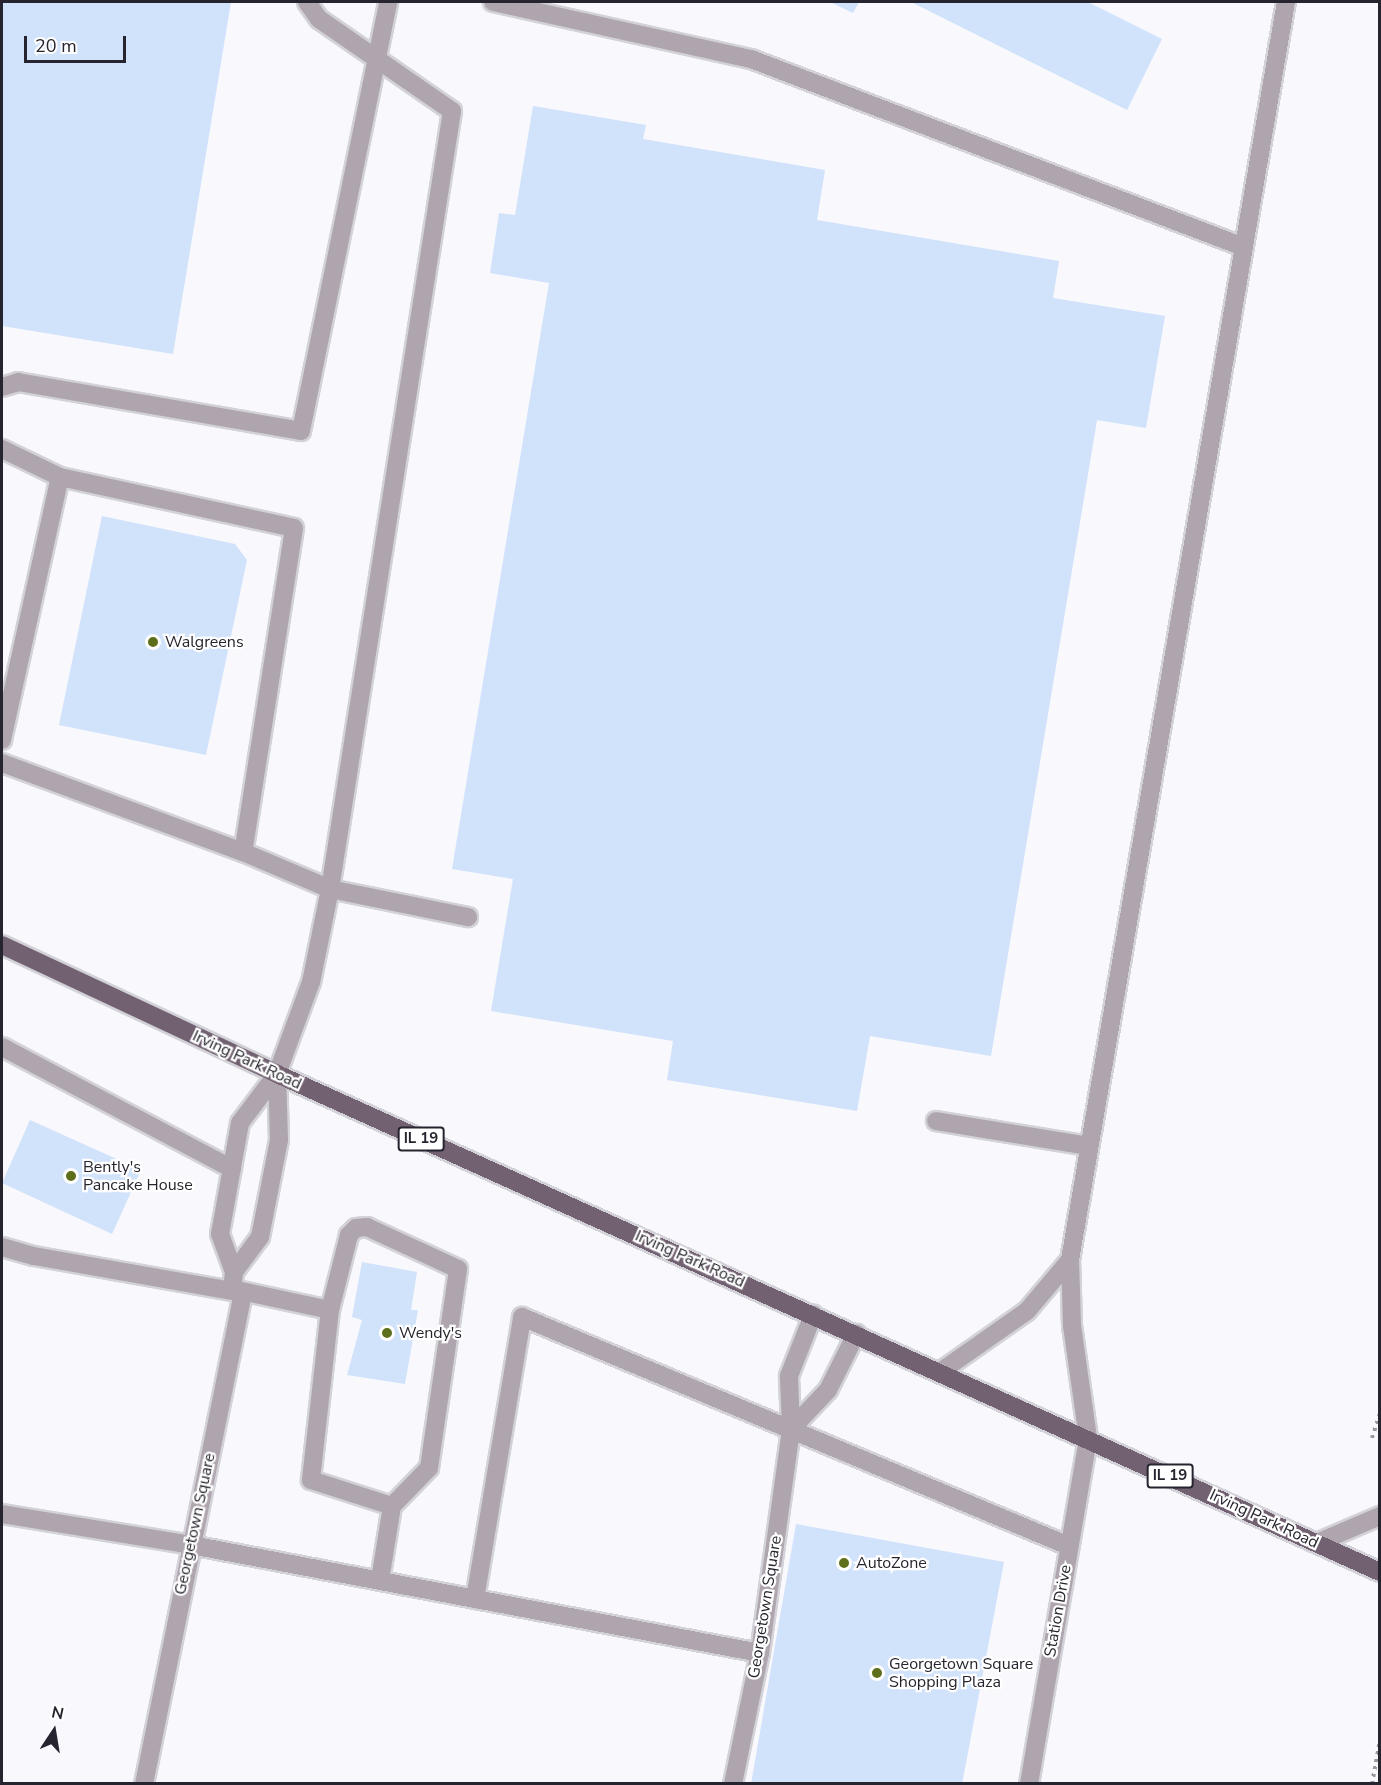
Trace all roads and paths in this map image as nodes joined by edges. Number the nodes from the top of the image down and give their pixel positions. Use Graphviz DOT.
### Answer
graph roads {
  1 [pos="307,2"];
  2 [pos="388,2"];
  3 [pos="493,2"];
  4 [pos="1286,2"];
  5 [pos="376,59"];
  6 [pos="1241,246"];
  7 [pos="2,387"];
  8 [pos="2,449"];
  9 [pos="60,477"];
  10 [pos="2,740"];
  11 [pos="2,763"];
  12 [pos="243,852"];
  13 [pos="330,889"];
  14 [pos="468,917"];
  15 [pos="2,945"];
  16 [pos="2,1047"];
  17 [pos="277,1074"];
  18 [pos="936,1121"];
  19 [pos="1089,1146"];
  20 [pos="232,1169"];
  21 [pos="2,1247"];
  22 [pos="1070,1260"];
  23 [pos="236,1285"];
  24 [pos="330,1310"];
  25 [pos="813,1314"];
  26 [pos="856,1334"];
  27 [pos="940,1372"];
  28 [pos="1380,1414"];
  29 [pos="791,1429"];
  30 [pos="1088,1438"];
  31 [pos="1372,1438"];
  32 [pos="392,1506"];
  33 [pos="2,1514"];
  34 [pos="1380,1516"];
  35 [pos="1317,1543"];
  36 [pos="191,1545"];
  37 [pos="1069,1546"];
  38 [pos="1380,1572"];
  39 [pos="380,1580"];
  40 [pos="476,1599"];
  41 [pos="760,1653"];
  42 [pos="1380,1740"];
  43 [pos="144,1784"];
  44 [pos="733,1784"];
  45 [pos="1029,1784"];
  46 [pos="1372,1784"];
  1 -- 5 [label="street"];
  2 -- 5 [label="street"];
  3 -- 6 [label="street"];
  4 -- 6 [label="street, Station Drive"];
  5 -- 7 [label="street"];
  5 -- 13 [label="street"];
  6 -- 19 [label="street, Station Drive"];
  8 -- 9 [label="street"];
  9 -- 10 [label="street"];
  9 -- 12 [label="street"];
  11 -- 12 [label="street"];
  12 -- 13 [label="street"];
  13 -- 14 [label="street"];
  13 -- 17 [label="street"];
  15 -- 17 [label="main road, Irving Park Road / IL 19"];
  16 -- 20 [label="street"];
  17 -- 20 [label="street"];
  17 -- 23 [label="street, Georgetown Square"];
  17 -- 25 [label="main road, Irving Park Road / IL 19"];
  18 -- 19 [label="street"];
  19 -- 22 [label="street, Station Drive"];
  20 -- 23 [label="street"];
  21 -- 23 [label="street"];
  22 -- 27 [label="street"];
  22 -- 30 [label="street, Station Drive"];
  23 -- 24 [label="street"];
  23 -- 36 [label="street, Georgetown Square"];
  24 -- 32 [label="street"];
  24 -- 32 [label="street"];
  25 -- 26 [label="main road, Irving Park Road / IL 19"];
  25 -- 29 [label="street, Georgetown Square"];
  26 -- 27 [label="main road, Irving Park Road / IL 19"];
  26 -- 29 [label="street"];
  27 -- 30 [label="main road, Irving Park Road / IL 19"];
  28 -- 31 [label="path"];
  29 -- 37 [label="street"];
  29 -- 40 [label="street"];
  29 -- 41 [label="street, Georgetown Square"];
  30 -- 35 [label="main road, Irving Park Road / IL 19"];
  30 -- 37 [label="street, Station Drive"];
  32 -- 39 [label="street"];
  33 -- 36 [label="street"];
  34 -- 35 [label="street"];
  35 -- 38 [label="main road, Irving Park Road / IL 19"];
  36 -- 39 [label="street"];
  36 -- 43 [label="street, Georgetown Square"];
  37 -- 45 [label="street, Station Drive"];
  39 -- 40 [label="street"];
  40 -- 41 [label="street"];
  41 -- 44 [label="street, Georgetown Square"];
  42 -- 46 [label="path"];
}
